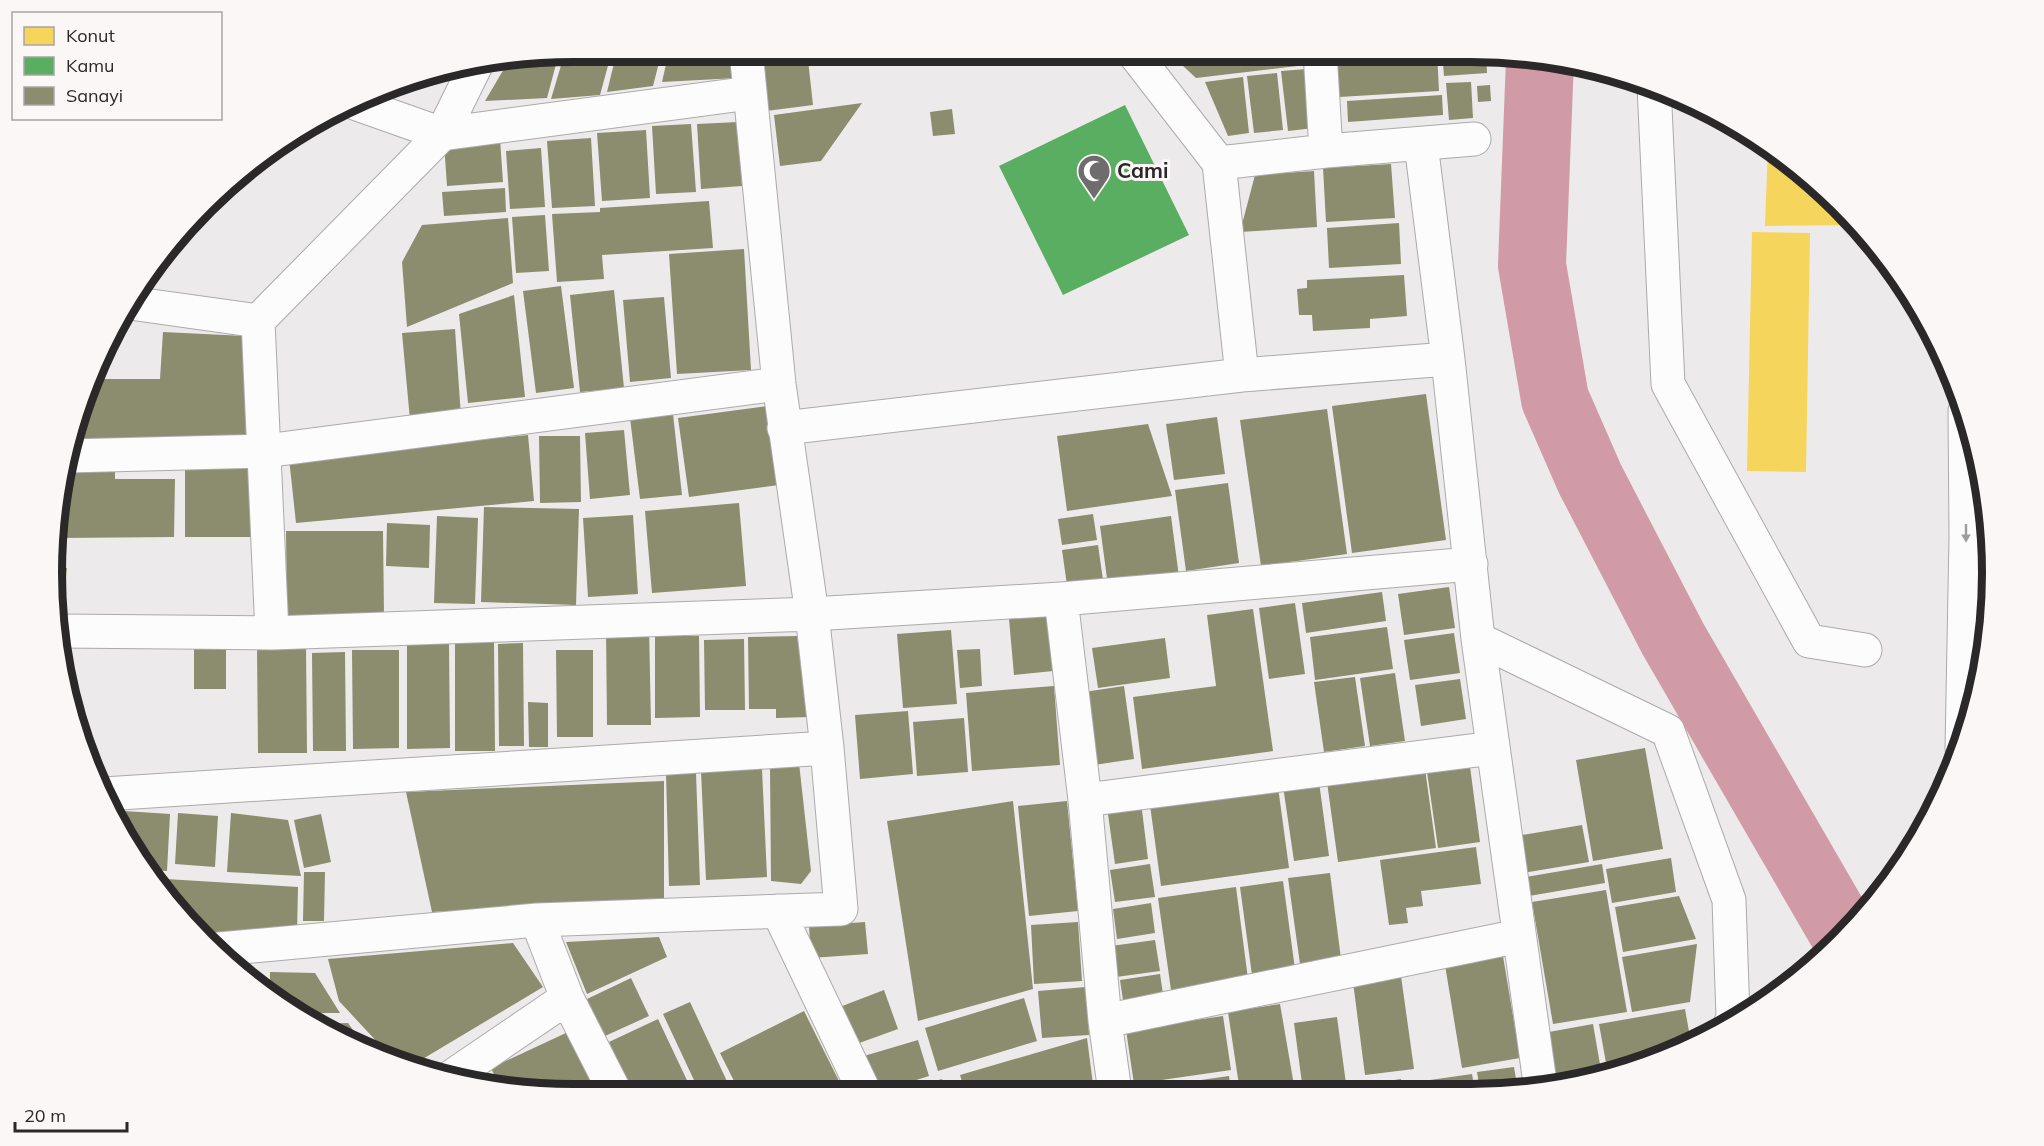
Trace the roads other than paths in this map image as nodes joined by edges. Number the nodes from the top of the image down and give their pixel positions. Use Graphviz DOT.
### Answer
graph roads {
  1 [pos="747,62"];
  2 [pos="1141,62"];
  3 [pos="1321,62"];
  4 [pos="473,71"];
  5 [pos="750,93"];
  6 [pos="1654,96"];
  7 [pos="364,106"];
  8 [pos="442,134"];
  9 [pos="1473,139"];
  10 [pos="1421,144"];
  11 [pos="1326,151"];
  12 [pos="1219,163"];
  13 [pos="138,304"];
  14 [pos="258,321"];
  15 [pos="1448,359"];
  16 [pos="1242,375"];
  17 [pos="778,384"];
  18 [pos="784,428"];
  19 [pos="1965,442"];
  20 [pos="265,451"];
  21 [pos="75,456"];
  22 [pos="1471,564"];
  23 [pos="1061,599"];
  24 [pos="812,614"];
  25 [pos="65,631"];
  26 [pos="272,633"];
  27 [pos="1478,639"];
  28 [pos="1865,650"];
  29 [pos="1963,712"];
  30 [pos="827,748"];
  31 [pos="1493,748"];
  32 [pos="111,794"];
  33 [pos="1085,800"];
  34 [pos="778,911"];
  35 [pos="537,920"];
  36 [pos="1520,936"];
  37 [pos="226,948"];
  38 [pos="567,998"];
  39 [pos="1733,1012"];
  40 [pos="1105,1021"];
  41 [pos="459,1072"];
  42 [pos="1540,1080"];
  43 [pos="611,1084"];
  44 [pos="861,1084"];
  45 [pos="1114,1084"];
  1 -- 5 [label="street"];
  2 -- 12 [label="street"];
  3 -- 11 [label="street"];
  4 -- 8 [label="street"];
  5 -- 8 [label="street"];
  5 -- 17 [label="street"];
  6 -- 28 [label="street"];
  7 -- 8 [label="street"];
  8 -- 14 [label="street"];
  9 -- 10 [label="street"];
  10 -- 11 [label="street"];
  10 -- 15 [label="street"];
  11 -- 12 [label="street"];
  12 -- 16 [label="street"];
  13 -- 14 [label="street"];
  14 -- 20 [label="street"];
  15 -- 16 [label="street"];
  15 -- 22 [label="street"];
  16 -- 18 [label="street"];
  17 -- 18 [label="street"];
  17 -- 20 [label="street"];
  18 -- 24 [label="street"];
  19 -- 29 [label="street, one-way"];
  20 -- 21 [label="street"];
  20 -- 26 [label="street"];
  22 -- 23 [label="street"];
  22 -- 27 [label="street"];
  23 -- 24 [label="street"];
  23 -- 33 [label="street"];
  24 -- 26 [label="street"];
  24 -- 30 [label="street"];
  25 -- 26 [label="street"];
  27 -- 31 [label="street"];
  27 -- 39 [label="street"];
  30 -- 32 [label="street"];
  30 -- 34 [label="street"];
  31 -- 33 [label="street"];
  31 -- 36 [label="street"];
  33 -- 40 [label="street"];
  34 -- 35 [label="street"];
  34 -- 44 [label="street"];
  35 -- 37 [label="street"];
  35 -- 38 [label="street"];
  36 -- 40 [label="street"];
  36 -- 42 [label="street"];
  38 -- 41 [label="street"];
  38 -- 43 [label="street"];
  40 -- 45 [label="street"];
}
